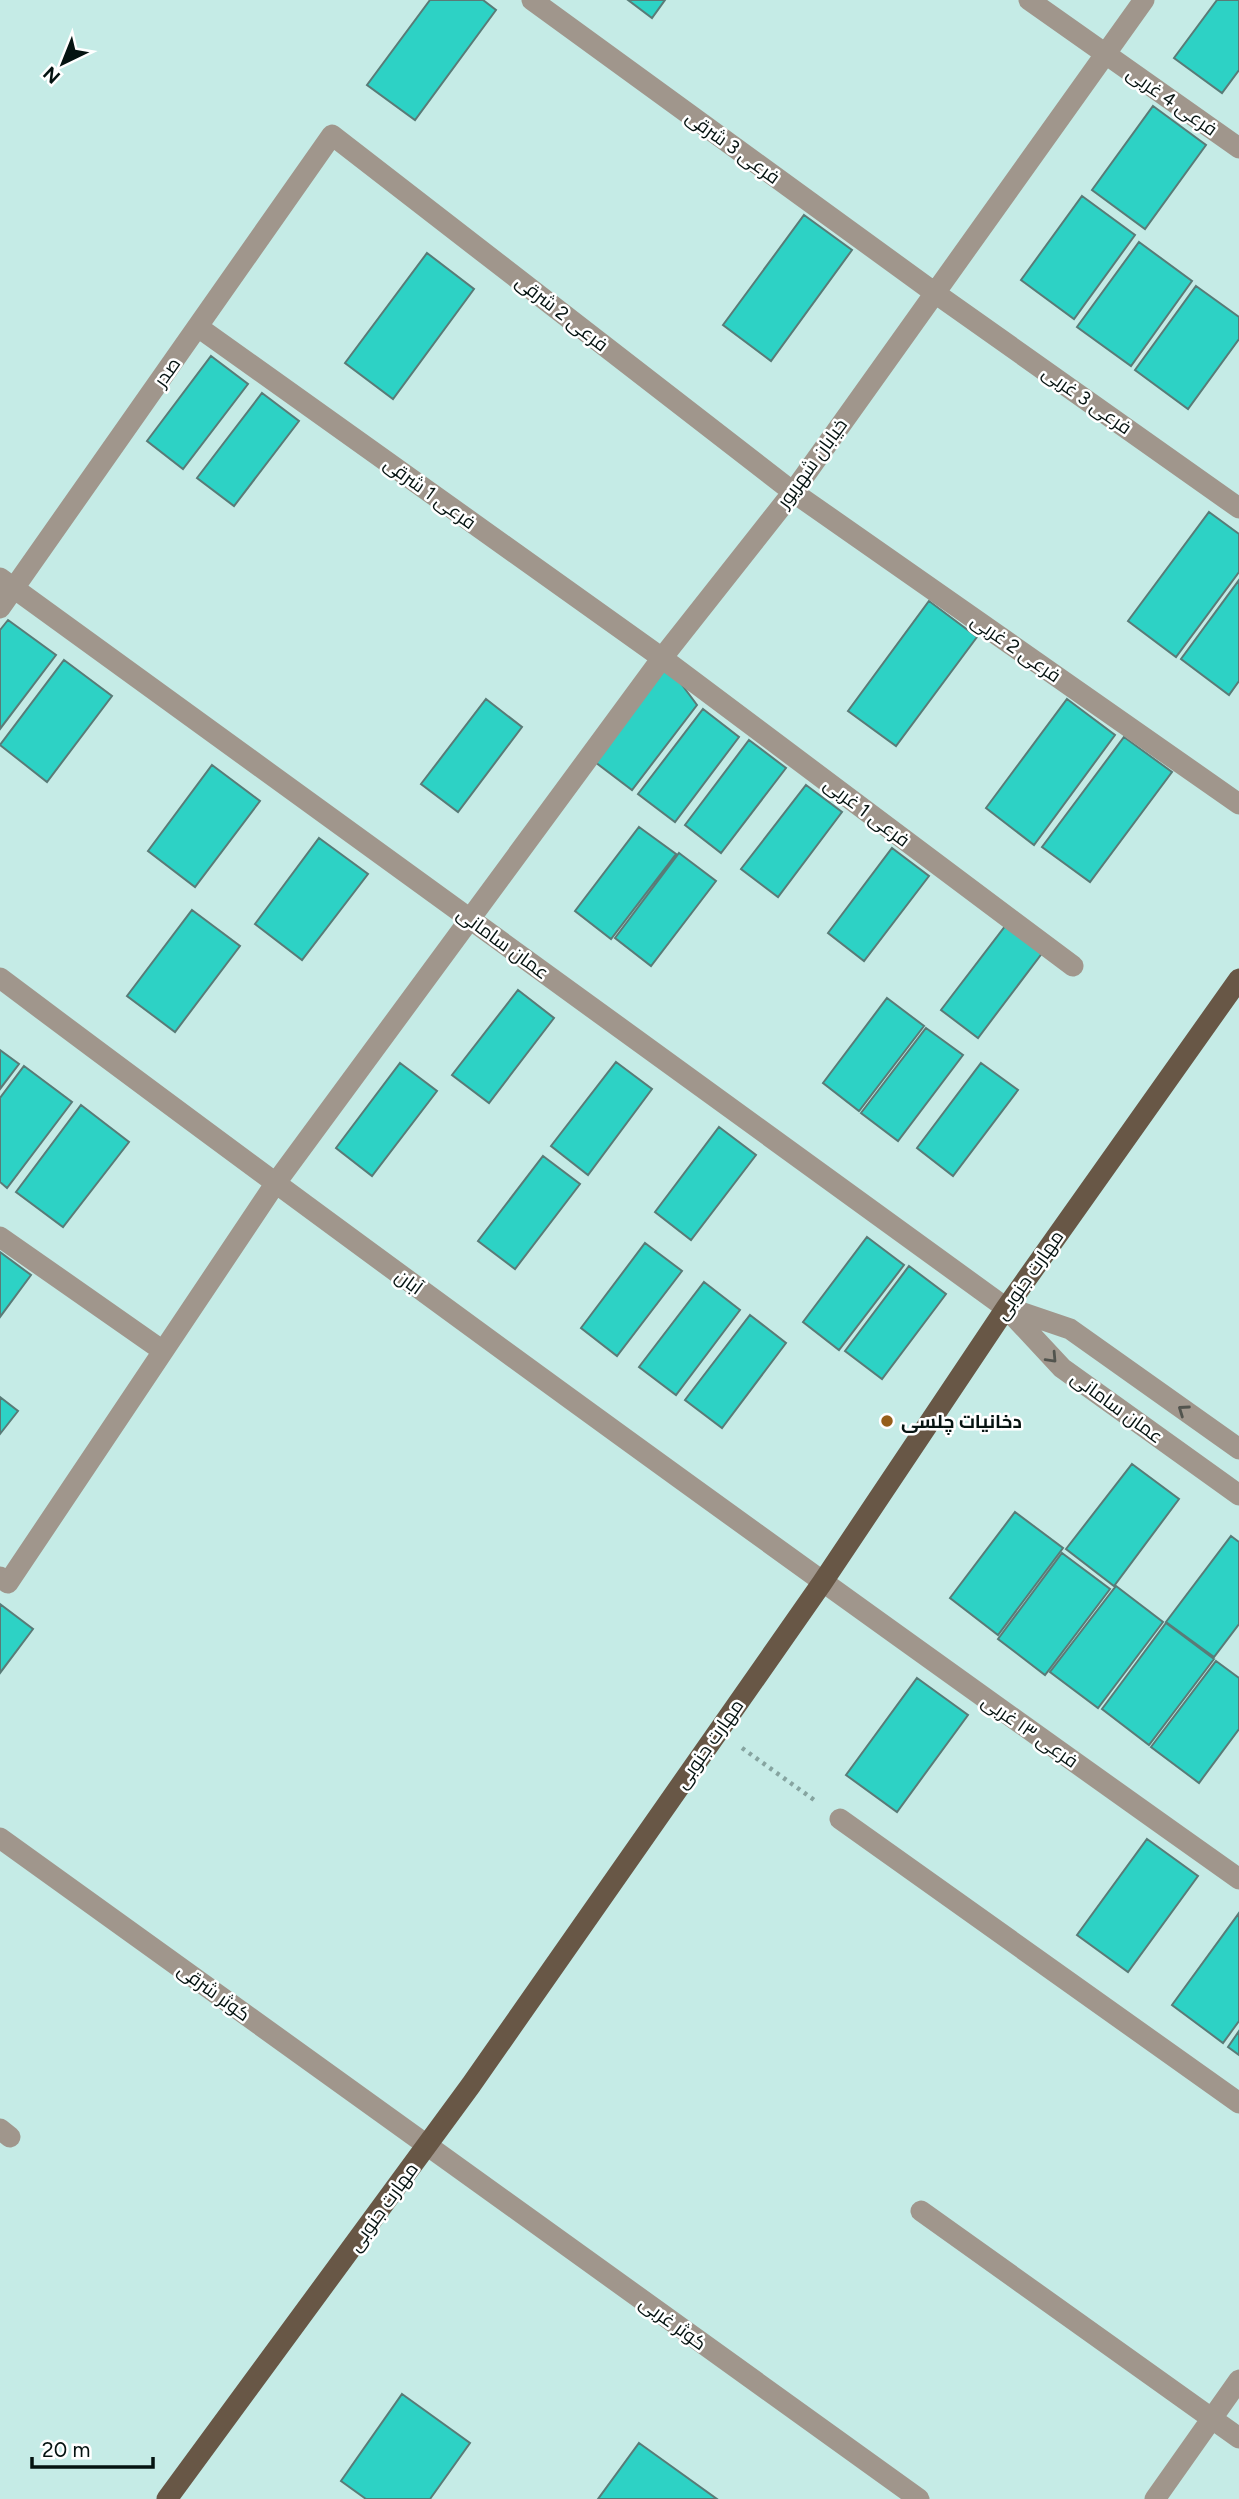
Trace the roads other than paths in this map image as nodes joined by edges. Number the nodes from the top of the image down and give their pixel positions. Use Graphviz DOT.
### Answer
graph roads {
  1 [pos="531,0"];
  2 [pos="1029,0"];
  3 [pos="1144,0"];
  4 [pos="1105,54"];
  5 [pos="332,135"];
  6 [pos="1239,148"];
  7 [pos="934,293"];
  8 [pos="198,327"];
  9 [pos="793,492"];
  10 [pos="1239,508"];
  11 [pos="7,583"];
  12 [pos="0,608"];
  13 [pos="662,658"];
  14 [pos="1239,804"];
  15 [pos="470,919"];
  16 [pos="1073,965"];
  17 [pos="0,978"];
  18 [pos="1239,979"];
  19 [pos="275,1184"];
  20 [pos="0,1237"];
  21 [pos="1006,1308"];
  22 [pos="163,1351"];
  23 [pos="1239,1449"];
  24 [pos="1239,1495"];
  25 [pos="0,1577"];
  26 [pos="822,1583"];
  27 [pos="839,1819"];
  28 [pos="0,1838"];
  29 [pos="1239,1879"];
  30 [pos="1239,2104"];
  31 [pos="427,2147"];
  32 [pos="921,2211"];
  33 [pos="1239,2381"];
  34 [pos="1212,2419"];
  35 [pos="1239,2438"];
  36 [pos="167,2499"];
  37 [pos="919,2499"];
  38 [pos="1156,2499"];
  1 -- 7 [label="street, فرعی 3 شرقی"];
  2 -- 4 [label="street, فرعی 4 غربی"];
  3 -- 4 [label="street, خیابان شهریور"];
  4 -- 6 [label="street, فرعی 4 غربی"];
  4 -- 7 [label="street, خیابان شهریور"];
  5 -- 8 [label="street, صدر"];
  5 -- 9 [label="street, فرعی 2 شرقی"];
  7 -- 9 [label="street, خیابان شهریور"];
  7 -- 10 [label="street, فرعی 3 غربی"];
  8 -- 11 [label="street, صدر"];
  8 -- 13 [label="street, فرعی 1 شرقی"];
  9 -- 13 [label="street, خیابان شهریور"];
  9 -- 14 [label="street, فرعی 2 غربی"];
  11 -- 12 [label="street, صدر"];
  11 -- 15 [label="street, عمان سامانی"];
  13 -- 15 [label="street, خیابان شهریور"];
  13 -- 16 [label="street, فرعی 1 غربی"];
  15 -- 19 [label="street, خیابان شهریور"];
  15 -- 21 [label="street, عمان سامانی"];
  17 -- 19 [label="street, آبان"];
  18 -- 21 [label="main road, مهارت جنوبی"];
  19 -- 22 [label="street, خیابان شهریور"];
  19 -- 26 [label="street, آبان"];
  20 -- 22 [label="street"];
  23 -- 21 [label="street, عمان سامانی, one-way"];
  21 -- 24 [label="street, عمان سامانی, one-way"];
  21 -- 26 [label="main road, مهارت جنوبی"];
  22 -- 25 [label="street, خیابان شهریور"];
  26 -- 29 [label="street, فرعی ۱۳ غربی"];
  26 -- 31 [label="main road, مهارت جنوبی"];
  27 -- 30 [label="street"];
  28 -- 31 [label="street, کوثر شرقی"];
  31 -- 36 [label="main road, مهارت جنوبی"];
  31 -- 37 [label="street, کوثر غربی"];
  32 -- 34 [label="street"];
  33 -- 34 [label="street"];
  34 -- 35 [label="street"];
  34 -- 38 [label="street"];
}
